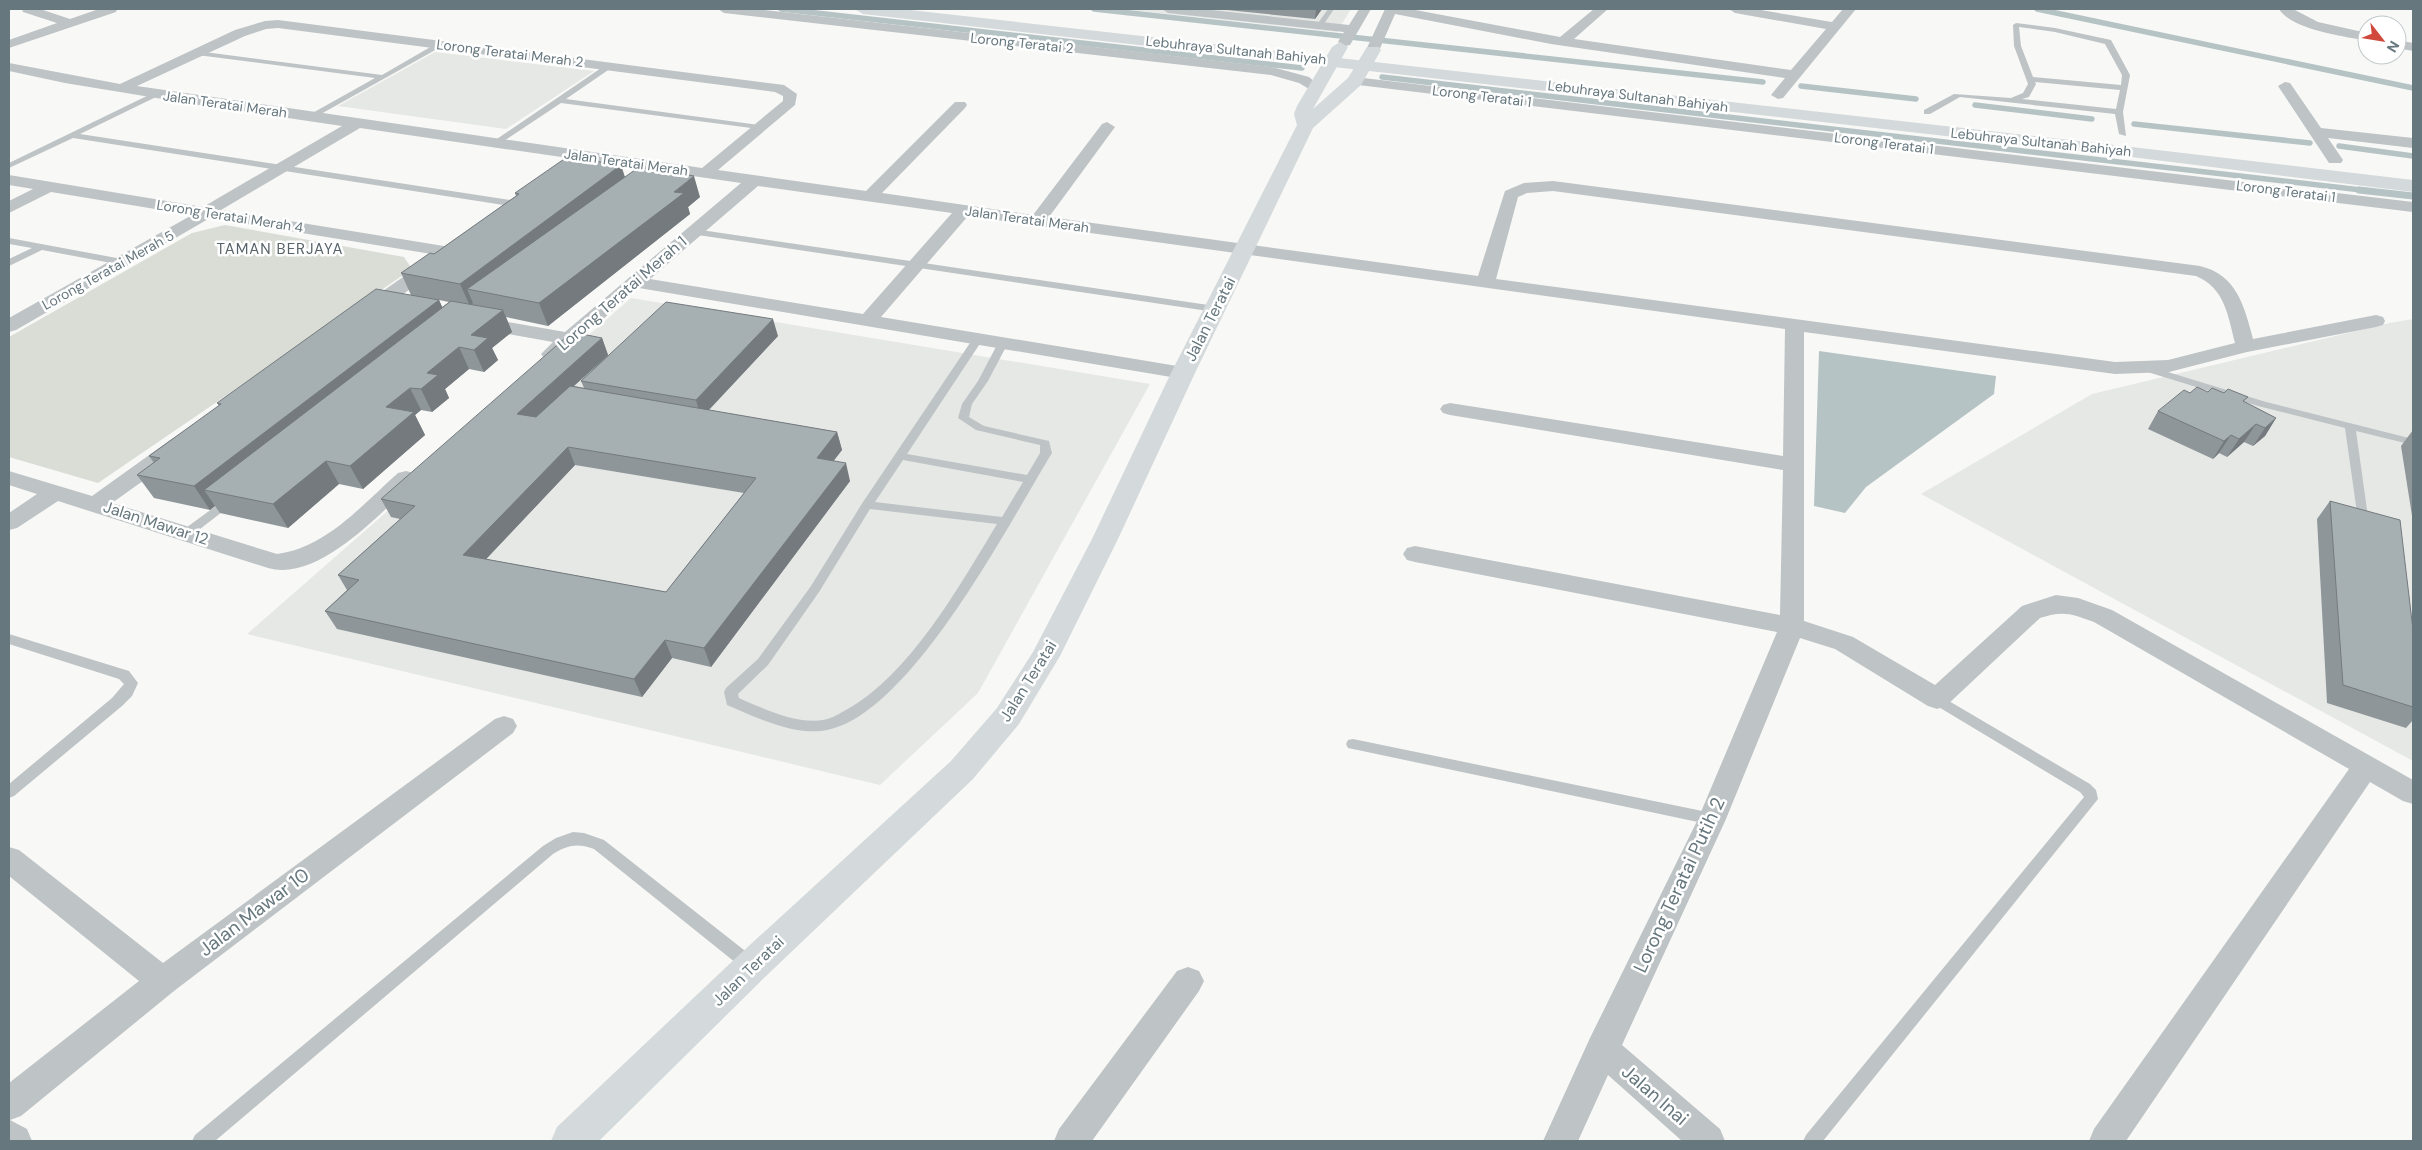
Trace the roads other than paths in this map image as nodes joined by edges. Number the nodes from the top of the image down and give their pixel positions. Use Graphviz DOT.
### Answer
graph roads {
  1 [pos="28,9"];
  2 [pos="111,9"];
  3 [pos="724,9"];
  4 [pos="863,9"];
  5 [pos="1168,9"];
  6 [pos="1331,9"];
  7 [pos="1365,9"];
  8 [pos="1391,9"];
  9 [pos="1602,9"];
  10 [pos="1735,9"];
  11 [pos="1850,9"];
  12 [pos="2285,9"];
  13 [pos="70,23"];
  14 [pos="1320,26"];
  15 [pos="1835,27"];
  16 [pos="2357,34"];
  17 [pos="1562,41"];
  18 [pos="1345,42"];
  19 [pos="9,44"];
  20 [pos="442,44"];
  21 [pos="1321,45"];
  22 [pos="1373,48"];
  23 [pos="198,53"];
  24 [pos="610,66"];
  25 [pos="9,67"];
  26 [pos="1794,75"];
  27 [pos="383,77"];
  28 [pos="2030,79"];
  29 [pos="1355,81"];
  30 [pos="2285,86"];
  31 [pos="122,88"];
  32 [pos="2124,88"];
  33 [pos="1316,90"];
  34 [pos="155,94"];
  35 [pos="1778,95"];
  36 [pos="1798,97"];
  37 [pos="559,100"];
  38 [pos="2013,100"];
  39 [pos="960,105"];
  40 [pos="1907,110"];
  41 [pos="1927,112"];
  42 [pos="2119,112"];
  43 [pos="1956,115"];
  44 [pos="312,117"];
  45 [pos="358,123"];
  46 [pos="1305,126"];
  47 [pos="759,127"];
  48 [pos="1107,127"];
  49 [pos="2084,130"];
  50 [pos="2316,132"];
  51 [pos="2123,134"];
  52 [pos="71,135"];
  53 [pos="495,143"];
  54 [pos="2413,144"];
  55 [pos="586,156"];
  56 [pos="2335,160"];
  57 [pos="9,166"];
  58 [pos="660,166"];
  59 [pos="281,168"];
  60 [pos="2413,170"];
  61 [pos="563,172"];
  62 [pos="704,173"];
  63 [pos="644,178"];
  64 [pos="9,180"];
  65 [pos="755,180"];
  66 [pos="50,186"];
  67 [pos="2413,186"];
  68 [pos="870,196"];
  69 [pos="525,199"];
  70 [pos="2413,207"];
  71 [pos="9,208"];
  72 [pos="964,210"];
  73 [pos="207,212"];
  74 [pos="495,220"];
  75 [pos="1038,220"];
  76 [pos="694,232"];
  77 [pos="9,241"];
  78 [pos="41,247"];
  79 [pos="1244,250"];
  80 [pos="122,262"];
  81 [pos="9,263"];
  82 [pos="916,265"];
  83 [pos="1486,281"];
  84 [pos="635,282"];
  85 [pos="376,304"];
  86 [pos="1215,309"];
  87 [pos="404,310"];
  88 [pos="460,320"];
  89 [pos="867,321"];
  90 [pos="2376,321"];
  91 [pos="352,322"];
  92 [pos="1795,324"];
  93 [pos="9,326"];
  94 [pos="569,339"];
  95 [pos="978,339"];
  96 [pos="1003,343"];
  97 [pos="2245,346"];
  98 [pos="539,365"];
  99 [pos="2145,368"];
  100 [pos="1183,373"];
  101 [pos="1450,410"];
  102 [pos="2350,426"];
  103 [pos="200,430"];
  104 [pos="2413,442"];
  105 [pos="899,456"];
  106 [pos="1794,465"];
  107 [pos="420,466"];
  108 [pos="9,478"];
  109 [pos="1029,480"];
  110 [pos="242,491"];
  111 [pos="56,492"];
  112 [pos="96,504"];
  113 [pos="867,505"];
  114 [pos="1006,520"];
  115 [pos="9,523"];
  116 [pos="2363,524"];
  117 [pos="188,533"];
  118 [pos="1415,554"];
  119 [pos="1792,626"];
  120 [pos="9,639"];
  121 [pos="1937,699"];
  122 [pos="504,726"];
  123 [pos="1353,744"];
  124 [pos="2366,766"];
  125 [pos="9,792"];
  126 [pos="2413,793"];
  127 [pos="1712,819"];
  128 [pos="9,858"];
  129 [pos="752,966"];
  130 [pos="1188,980"];
  131 [pos="163,981"];
  132 [pos="1602,1049"];
  133 [pos="9,1104"];
  134 [pos="9,1137"];
  135 [pos="15,1141"];
  136 [pos="200,1141"];
  137 [pos="572,1141"];
  138 [pos="1071,1141"];
  139 [pos="1560,1141"];
  140 [pos="1708,1141"];
  141 [pos="1812,1141"];
  142 [pos="2106,1141"];
  1 -- 13 [label="street"];
  2 -- 13 [label="street"];
  3 -- 33 [label="street, Lorong Teratai 2"];
  4 -- 18 [label="main road, Lebuhraya Sultanah Bahiyah"];
  5 -- 14 [label="street"];
  6 -- 14 [label="lane"];
  7 -- 18 [label="street"];
  8 -- 17 [label="street"];
  8 -- 22 [label="street"];
  9 -- 17 [label="street"];
  10 -- 15 [label="street"];
  11 -- 15 [label="street"];
  12 -- 16 [label="street"];
  13 -- 19 [label="street"];
  14 -- 18 [label="street"];
  15 -- 26 [label="street"];
  17 -- 26 [label="street"];
  18 -- 21 [label="main road, Lebuhraya Sultanah Bahiyah"];
  18 -- 22 [label="main road, Lebuhraya Sultanah Bahiyah"];
  18 -- 33 [label="main road, Jalan Teratai"];
  20 -- 23 [label="street, Lorong Teratai Merah 2"];
  20 -- 24 [label="street, Lorong Teratai Merah 2"];
  20 -- 27 [label="lane"];
  22 -- 29 [label="main road, Jalan Teratai"];
  22 -- 35 [label="main road, Lebuhraya Sultanah Bahiyah"];
  22 -- 67 [label="main road, Lebuhraya Sultanah Bahiyah"];
  23 -- 27 [label="lane"];
  23 -- 31 [label="street, Lorong Teratai Merah 2"];
  24 -- 37 [label="lane"];
  24 -- 47 [label="street, Lorong Teratai Merah 2"];
  25 -- 31 [label="street, Jalan Teratai Merah"];
  26 -- 35 [label="street"];
  27 -- 44 [label="lane"];
  28 -- 32 [label="lane"];
  28 -- 32 [label="lane"];
  28 -- 38 [label="lane"];
  29 -- 46 [label="main road, Jalan Teratai"];
  29 -- 70 [label="street, Lorong Teratai 1"];
  30 -- 50 [label="street"];
  31 -- 34 [label="street, Jalan Teratai Merah"];
  32 -- 42 [label="lane"];
  33 -- 46 [label="main road, Jalan Teratai"];
  34 -- 44 [label="street, Jalan Teratai Merah"];
  34 -- 52 [label="lane"];
  35 -- 36 [label="main road, Lebuhraya Sultanah Bahiyah"];
  37 -- 47 [label="lane"];
  37 -- 53 [label="lane"];
  38 -- 41 [label="lane"];
  38 -- 42 [label="lane"];
  39 -- 68 [label="street"];
  40 -- 41 [label="main road, Lebuhraya Sultanah Bahiyah"];
  41 -- 43 [label="main road, Lebuhraya Sultanah Bahiyah"];
  42 -- 51 [label="lane"];
  44 -- 45 [label="street, Jalan Teratai Merah"];
  45 -- 53 [label="street, Jalan Teratai Merah"];
  45 -- 59 [label="street, Lorong Teratai Merah 5"];
  46 -- 79 [label="main road, Jalan Teratai"];
  47 -- 62 [label="street, Lorong Teratai Merah 2"];
  48 -- 75 [label="street"];
  49 -- 51 [label="main road, Lebuhraya Sultanah Bahiyah"];
  50 -- 54 [label="street"];
  50 -- 56 [label="street"];
  51 -- 56 [label="main road, Lebuhraya Sultanah Bahiyah"];
  52 -- 57 [label="lane"];
  52 -- 59 [label="lane"];
  53 -- 55 [label="street, Jalan Teratai Merah"];
  55 -- 58 [label="street, Jalan Teratai Merah"];
  55 -- 61 [label="street"];
  56 -- 60 [label="main road, Lebuhraya Sultanah Bahiyah"];
  58 -- 62 [label="street, Jalan Teratai Merah"];
  58 -- 63 [label="lane"];
  59 -- 69 [label="lane"];
  59 -- 73 [label="street, Lorong Teratai Merah 5"];
  62 -- 65 [label="street, Jalan Teratai Merah"];
  64 -- 66 [label="street, Lorong Teratai Merah 4"];
  65 -- 68 [label="street, Jalan Teratai Merah"];
  65 -- 76 [label="street, Lorong Teratai Merah 1"];
  66 -- 71 [label="street"];
  66 -- 73 [label="street, Lorong Teratai Merah 4"];
  68 -- 72 [label="street, Jalan Teratai Merah"];
  69 -- 74 [label="street"];
  72 -- 75 [label="street, Jalan Teratai Merah"];
  72 -- 82 [label="street"];
  73 -- 80 [label="street, Lorong Teratai Merah 5"];
  73 -- 85 [label="street, Lorong Teratai Merah 4"];
  75 -- 79 [label="street, Jalan Teratai Merah"];
  76 -- 82 [label="lane"];
  76 -- 84 [label="street, Lorong Teratai Merah 1"];
  77 -- 78 [label="lane"];
  78 -- 80 [label="lane"];
  78 -- 81 [label="lane"];
  79 -- 83 [label="street, Jalan Teratai Merah"];
  79 -- 86 [label="main road, Jalan Teratai"];
  80 -- 93 [label="street, Lorong Teratai Merah 5"];
  82 -- 86 [label="lane"];
  82 -- 89 [label="street"];
  83 -- 92 [label="street, Jalan Teratai Merah"];
  83 -- 97 [label="street"];
  84 -- 89 [label="street"];
  84 -- 94 [label="street, Lorong Teratai Merah 1"];
  85 -- 87 [label="street"];
  85 -- 91 [label="street"];
  86 -- 100 [label="main road, Jalan Teratai"];
  88 -- 94 [label="street"];
  89 -- 95 [label="street"];
  90 -- 97 [label="street, Jalan Teratai Merah"];
  92 -- 99 [label="street, Jalan Teratai Merah"];
  92 -- 106 [label="street"];
  94 -- 98 [label="street, Lorong Teratai Merah 1"];
  95 -- 96 [label="street"];
  95 -- 105 [label="lane"];
  96 -- 100 [label="street"];
  96 -- 109 [label="lane"];
  97 -- 99 [label="street, Jalan Teratai Merah"];
  99 -- 102 [label="lane"];
  100 -- 129 [label="main road, Jalan Teratai"];
  101 -- 106 [label="street"];
  102 -- 104 [label="lane"];
  102 -- 116 [label="lane"];
  103 -- 112 [label="street"];
  105 -- 109 [label="lane"];
  105 -- 113 [label="lane"];
  106 -- 119 [label="street"];
  107 -- 117 [label="street, Jalan Mawar 12"];
  108 -- 111 [label="street, Jalan Mawar 12"];
  109 -- 114 [label="lane"];
  110 -- 117 [label="lane"];
  111 -- 112 [label="street, Jalan Mawar 12"];
  111 -- 115 [label="street"];
  112 -- 117 [label="street, Jalan Mawar 12"];
  113 -- 114 [label="lane"];
  113 -- 114 [label="lane"];
  118 -- 119 [label="street"];
  119 -- 121 [label="street"];
  119 -- 127 [label="street, Lorong Teratai Putih 2"];
  120 -- 125 [label="lane"];
  121 -- 124 [label="street"];
  121 -- 141 [label="lane"];
  122 -- 131 [label="street, Jalan Mawar 10"];
  123 -- 127 [label="lane"];
  124 -- 126 [label="street"];
  124 -- 142 [label="street"];
  127 -- 132 [label="street, Lorong Teratai Putih 2"];
  128 -- 131 [label="street"];
  129 -- 136 [label="lane"];
  129 -- 137 [label="main road, Jalan Teratai"];
  130 -- 138 [label="street"];
  131 -- 133 [label="street, Jalan Mawar 10"];
  132 -- 139 [label="street, Lorong Teratai Putih 2"];
  132 -- 140 [label="street, Jalan Inai"];
  134 -- 135 [label="street"];
}
